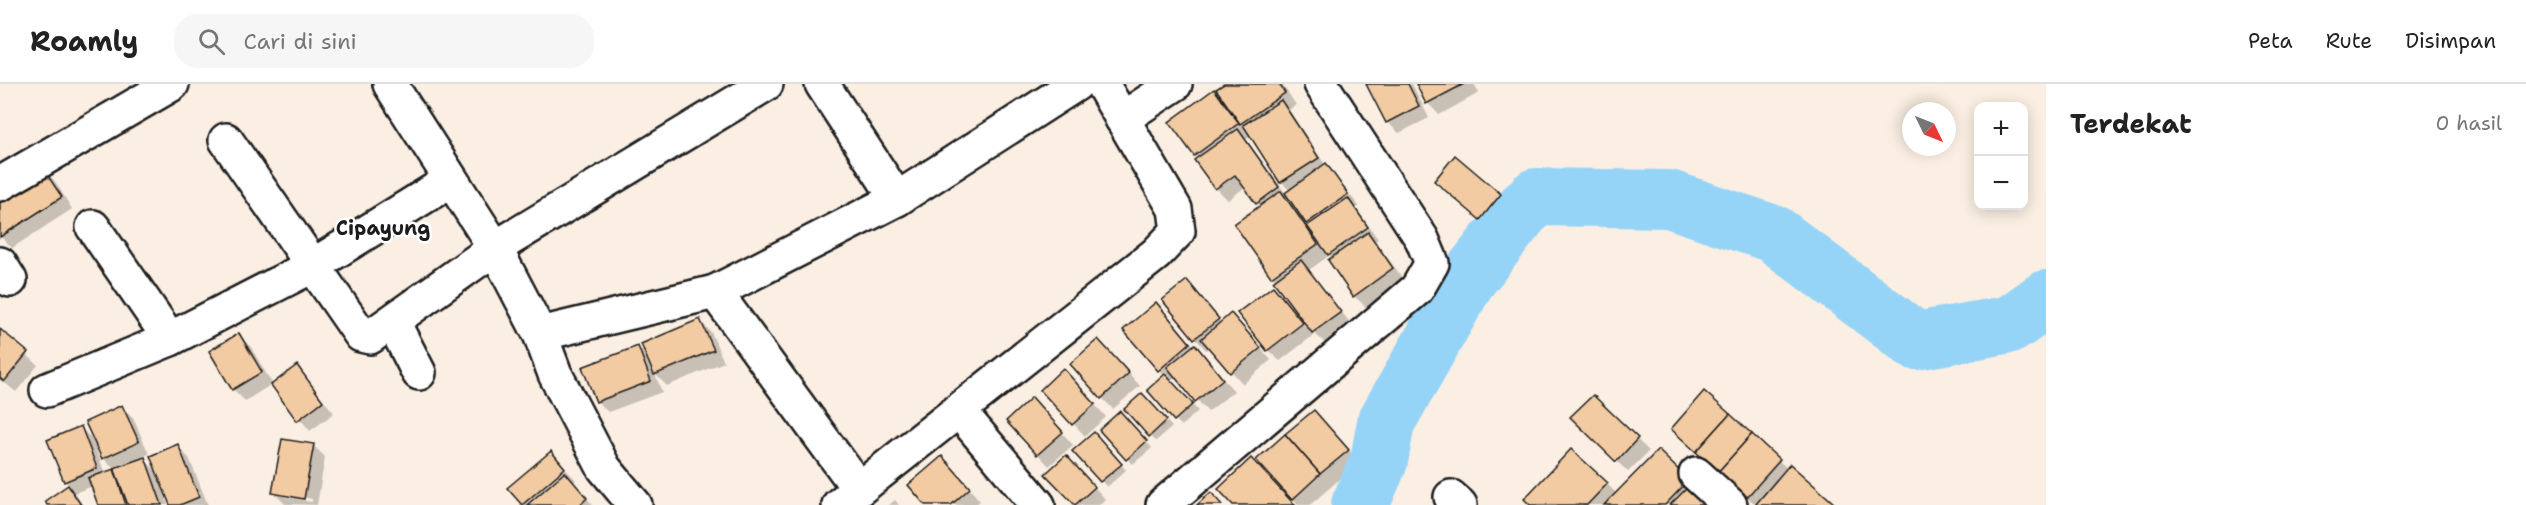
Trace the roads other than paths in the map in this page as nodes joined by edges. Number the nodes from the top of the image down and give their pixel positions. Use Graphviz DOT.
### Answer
graph roads {
  1 [pos="172,84"];
  2 [pos="390,84"];
  3 [pos="766,84"];
  4 [pos="822,84"];
  5 [pos="1076,84"];
  6 [pos="1102,84"];
  7 [pos="1175,84"];
  8 [pos="1321,84"];
  9 [pos="1122,119"];
  10 [pos="226,140"];
  11 [pos="451,180"];
  12 [pos="0,184"];
  13 [pos="897,199"];
  14 [pos="93,227"];
  15 [pos="495,249"];
  16 [pos="314,265"];
  17 [pos="715,292"];
  18 [pos="393,322"];
  19 [pos="540,334"];
  20 [pos="170,339"];
  21 [pos="419,373"];
  22 [pos="47,390"];
  23 [pos="960,412"];
  24 [pos="1696,474"];
  25 [pos="849,497"];
  26 [pos="635,505"];
  27 [pos="1038,505"];
  28 [pos="1163,505"];
  29 [pos="1730,505"];
  1 -- 12 [label="street"];
  2 -- 11 [label="street"];
  3 -- 15 [label="street"];
  4 -- 13 [label="street"];
  5 -- 13 [label="street"];
  6 -- 9 [label="street"];
  7 -- 9 [label="street"];
  8 -- 28 [label="street"];
  9 -- 23 [label="street"];
  10 -- 16 [label="street"];
  11 -- 15 [label="street"];
  11 -- 16 [label="street"];
  13 -- 17 [label="street"];
  14 -- 20 [label="street"];
  15 -- 18 [label="street"];
  15 -- 19 [label="street"];
  16 -- 18 [label="street"];
  16 -- 20 [label="street"];
  17 -- 19 [label="street"];
  17 -- 25 [label="street"];
  18 -- 21 [label="street"];
  19 -- 26 [label="street"];
  20 -- 22 [label="street"];
  23 -- 25 [label="street"];
  23 -- 27 [label="street"];
  24 -- 29 [label="street"];
}
